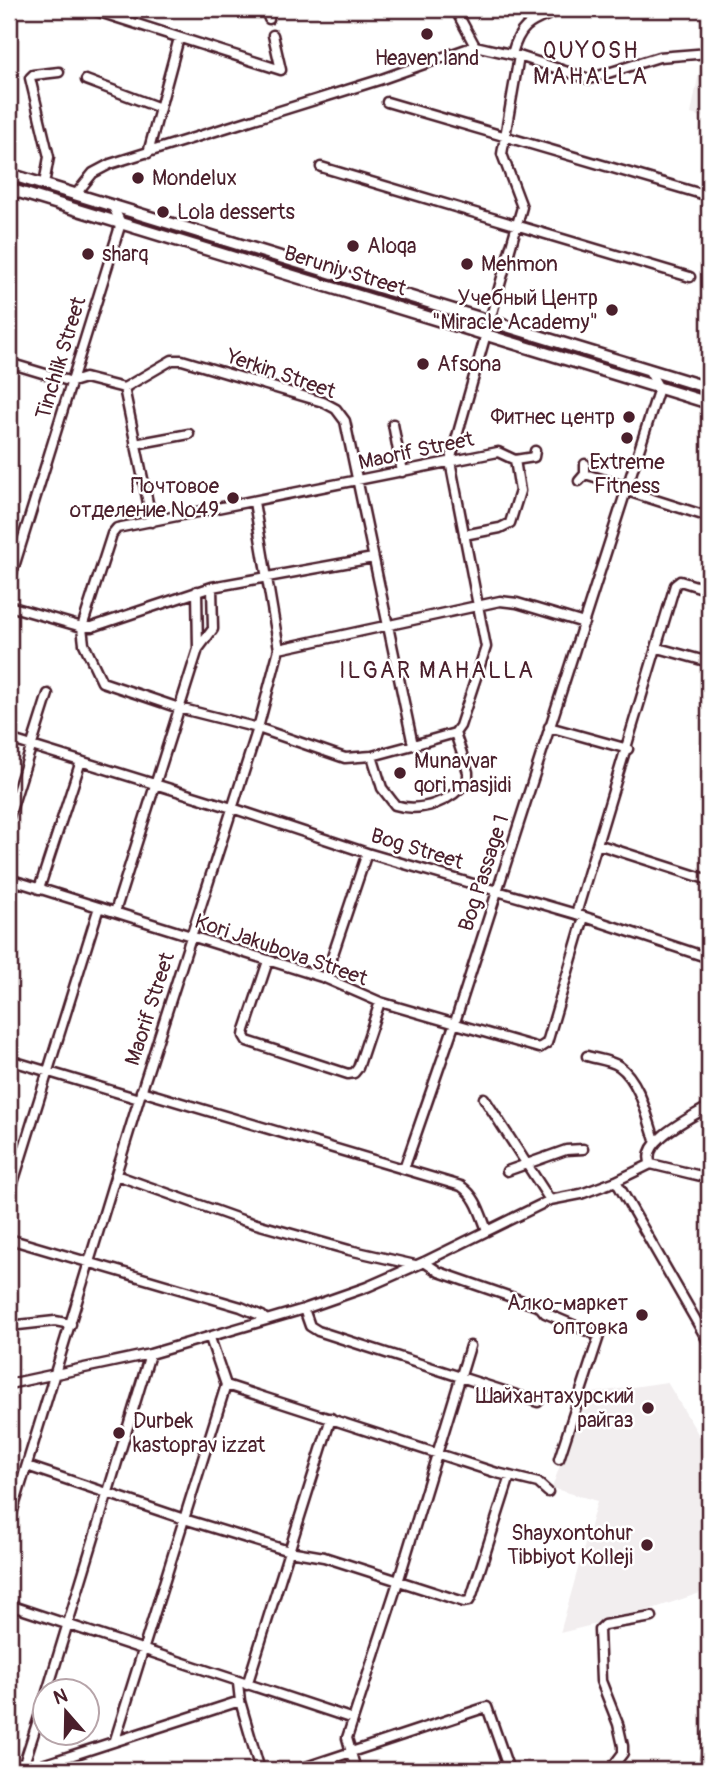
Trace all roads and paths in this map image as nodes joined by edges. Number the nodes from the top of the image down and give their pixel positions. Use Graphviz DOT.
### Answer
graph roads {
  1 [pos="90,9"];
  2 [pos="266,9"];
  3 [pos="455,9"];
  4 [pos="562,9"];
  5 [pos="108,12"];
  6 [pos="269,19"];
  7 [pos="273,35"];
  8 [pos="179,38"];
  9 [pos="475,46"];
  10 [pos="709,53"];
  11 [pos="515,55"];
  12 [pos="59,72"];
  13 [pos="86,80"];
  14 [pos="387,102"];
  15 [pos="160,108"];
  16 [pos="506,137"];
  17 [pos="148,153"];
  18 [pos="321,167"];
  19 [pos="9,174"];
  20 [pos="44,184"];
  21 [pos="9,189"];
  22 [pos="76,194"];
  23 [pos="705,195"];
  24 [pos="112,205"];
  25 [pos="146,216"];
  26 [pos="121,223"];
  27 [pos="516,225"];
  28 [pos="690,277"];
  29 [pos="488,320"];
  30 [pos="486,335"];
  31 [pos="9,363"];
  32 [pos="647,369"];
  33 [pos="682,380"];
  34 [pos="72,382"];
  35 [pos="124,388"];
  36 [pos="659,388"];
  37 [pos="709,388"];
  38 [pos="709,403"];
  39 [pos="393,424"];
  40 [pos="189,433"];
  41 [pos="135,444"];
  42 [pos="535,451"];
  43 [pos="515,460"];
  44 [pos="450,461"];
  45 [pos="585,464"];
  46 [pos="402,472"];
  47 [pos="358,481"];
  48 [pos="627,489"];
  49 [pos="254,502"];
  50 [pos="709,517"];
  51 [pos="152,522"];
  52 [pos="464,535"];
  53 [pos="13,557"];
  54 [pos="373,558"];
  55 [pos="266,579"];
  56 [pos="9,583"];
  57 [pos="212,587"];
  58 [pos="709,590"];
  59 [pos="197,591"];
  60 [pos="9,606"];
  61 [pos="478,606"];
  62 [pos="584,623"];
  63 [pos="387,625"];
  64 [pos="82,627"];
  65 [pos="658,648"];
  66 [pos="198,649"];
  67 [pos="279,649"];
  68 [pos="709,662"];
  69 [pos="48,694"];
  70 [pos="179,708"];
  71 [pos="549,727"];
  72 [pos="258,728"];
  73 [pos="455,733"];
  74 [pos="9,738"];
  75 [pos="30,745"];
  76 [pos="412,745"];
  77 [pos="628,749"];
  78 [pos="372,757"];
  79 [pos="81,761"];
  80 [pos="156,784"];
  81 [pos="232,807"];
  82 [pos="9,817"];
  83 [pos="597,844"];
  84 [pos="367,853"];
  85 [pos="12,880"];
  86 [pos="709,880"];
  87 [pos="39,889"];
  88 [pos="497,891"];
  89 [pos="9,901"];
  90 [pos="99,907"];
  91 [pos="115,912"];
  92 [pos="580,916"];
  93 [pos="191,938"];
  94 [pos="709,958"];
  95 [pos="268,961"];
  96 [pos="325,978"];
  97 [pos="380,1002"];
  98 [pos="455,1022"];
  99 [pos="587,1056"];
  100 [pos="9,1060"];
  101 [pos="48,1073"];
  102 [pos="140,1095"];
  103 [pos="484,1098"];
  104 [pos="709,1106"];
  105 [pos="655,1140"];
  106 [pos="583,1149"];
  107 [pos="525,1164"];
  108 [pos="651,1164"];
  109 [pos="404,1169"];
  110 [pos="507,1171"];
  111 [pos="116,1175"];
  112 [pos="709,1178"];
  113 [pos="616,1181"];
  114 [pos="9,1196"];
  115 [pos="550,1200"];
  116 [pos="487,1230"];
  117 [pos="9,1239"];
  118 [pos="88,1261"];
  119 [pos="419,1263"];
  120 [pos="304,1309"];
  121 [pos="265,1320"];
  122 [pos="71,1324"];
  123 [pos="9,1326"];
  124 [pos="210,1338"];
  125 [pos="709,1343"];
  126 [pos="470,1346"];
  127 [pos="150,1354"];
  128 [pos="56,1374"];
  129 [pos="461,1376"];
  130 [pos="9,1384"];
  131 [pos="226,1385"];
  132 [pos="538,1402"];
  133 [pos="331,1418"];
  134 [pos="439,1453"];
  135 [pos="559,1459"];
  136 [pos="27,1466"];
  137 [pos="510,1476"];
  138 [pos="548,1492"];
  139 [pos="107,1494"];
  140 [pos="184,1519"];
  141 [pos="9,1522"];
  142 [pos="289,1551"];
  143 [pos="398,1582"];
  144 [pos="9,1605"];
  145 [pos="652,1617"];
  146 [pos="67,1624"];
  147 [pos="143,1648"];
  148 [pos="51,1678"];
  149 [pos="243,1684"];
  150 [pos="240,1701"];
  151 [pos="352,1719"];
  152 [pos="709,1735"];
  153 [pos="115,1740"];
  154 [pos="32,1744"];
  155 [pos="350,1752"];
  156 [pos="708,1756"];
  157 [pos="25,1770"];
  158 [pos="260,1770"];
  159 [pos="297,1770"];
  160 [pos="356,1770"];
  161 [pos="509,1770"];
  162 [pos="610,1770"];
  163 [pos="706,1770"];
  1 -- 5 [label="street"];
  2 -- 6 [label="street"];
  3 -- 9 [label="street"];
  4 -- 11 [label="street"];
  5 -- 8 [label="street"];
  7 -- 8 [label="street"];
  8 -- 15 [label="street"];
  9 -- 11 [label="street"];
  9 -- 17 [label="street"];
  10 -- 11 [label="street"];
  11 -- 16 [label="street"];
  12 -- 20 [label="street"];
  13 -- 15 [label="street"];
  14 -- 16 [label="street"];
  15 -- 17 [label="street"];
  16 -- 23 [label="street"];
  16 -- 27 [label="street"];
  17 -- 22 [label="street"];
  18 -- 27 [label="street"];
  19 -- 20 [label="main road, Beruniy Street"];
  20 -- 22 [label="main road, Beruniy Street"];
  21 -- 26 [label="main road, Beruniy Street"];
  22 -- 24 [label="main road, Beruniy Street"];
  24 -- 25 [label="main road, Beruniy Street"];
  24 -- 26 [label="street"];
  25 -- 26 [label="street"];
  25 -- 29 [label="main road, Beruniy Street"];
  26 -- 30 [label="main road, Beruniy Street"];
  26 -- 34 [label="street, Tinchlik Street"];
  27 -- 28 [label="street"];
  27 -- 29 [label="street"];
  29 -- 30 [label="street"];
  29 -- 32 [label="main road, Beruniy Street"];
  30 -- 36 [label="main road, Beruniy Street"];
  30 -- 44 [label="street"];
  31 -- 34 [label="street"];
  32 -- 33 [label="main road, Beruniy Street"];
  32 -- 36 [label="street"];
  33 -- 36 [label="street"];
  33 -- 37 [label="main road, Beruniy Street"];
  34 -- 35 [label="street"];
  34 -- 53 [label="street, Tinchlik Street"];
  35 -- 41 [label="street"];
  35 -- 47 [label="street, Yerkin Street"];
  36 -- 38 [label="main road, Beruniy Street"];
  36 -- 48 [label="street, Bog Passage 1"];
  39 -- 46 [label="street"];
  40 -- 41 [label="street"];
  41 -- 51 [label="street"];
  42 -- 43 [label="street"];
  43 -- 44 [label="street, Maorif Street"];
  43 -- 52 [label="street"];
  44 -- 46 [label="street, Maorif Street"];
  44 -- 52 [label="street"];
  45 -- 48 [label="street"];
  46 -- 47 [label="street, Maorif Street"];
  47 -- 49 [label="street, Maorif Street"];
  47 -- 54 [label="street, Yerkin Street"];
  48 -- 50 [label="street"];
  48 -- 62 [label="street, Bog Passage 1"];
  49 -- 51 [label="street, Maorif Street"];
  49 -- 55 [label="street, Maorif Street"];
  51 -- 64 [label="street, Maorif Street"];
  52 -- 61 [label="street"];
  53 -- 56 [label="street, Tinchlik Street"];
  54 -- 55 [label="street"];
  54 -- 63 [label="street, Yerkin Street"];
  55 -- 57 [label="street"];
  55 -- 67 [label="street, Maorif Street"];
  57 -- 59 [label="street"];
  57 -- 66 [label="street"];
  58 -- 65 [label="street"];
  59 -- 64 [label="street"];
  59 -- 66 [label="street"];
  60 -- 64 [label="street"];
  61 -- 62 [label="street"];
  61 -- 63 [label="street"];
  61 -- 73 [label="street"];
  62 -- 71 [label="street, Bog Passage 1"];
  63 -- 67 [label="street"];
  63 -- 76 [label="street, Yerkin Street"];
  64 -- 70 [label="street"];
  65 -- 68 [label="street"];
  65 -- 77 [label="street"];
  66 -- 70 [label="street"];
  67 -- 72 [label="street, Maorif Street"];
  69 -- 75 [label="street"];
  70 -- 72 [label="street"];
  70 -- 80 [label="street"];
  71 -- 77 [label="street"];
  71 -- 88 [label="street, Bog Passage 1"];
  72 -- 78 [label="street"];
  72 -- 81 [label="street, Maorif Street"];
  73 -- 76 [label="street"];
  73 -- 78 [label="street"];
  74 -- 75 [label="street, Bog Street"];
  75 -- 79 [label="street, Bog Street"];
  75 -- 82 [label="street"];
  76 -- 78 [label="street"];
  77 -- 83 [label="street"];
  79 -- 80 [label="street, Bog Street"];
  79 -- 87 [label="street"];
  80 -- 81 [label="street, Bog Street"];
  80 -- 91 [label="street"];
  81 -- 84 [label="street, Bog Street"];
  81 -- 93 [label="street, Maorif Street"];
  83 -- 86 [label="street"];
  83 -- 92 [label="street"];
  84 -- 88 [label="street, Bog Street"];
  84 -- 96 [label="street"];
  85 -- 87 [label="street, Kori Jakubova Street"];
  85 -- 89 [label="street"];
  87 -- 90 [label="street, Kori Jakubova Street"];
  88 -- 92 [label="street, Bog Street"];
  88 -- 98 [label="street, Bog Passage 1"];
  90 -- 91 [label="street, Kori Jakubova Street"];
  90 -- 101 [label="street"];
  91 -- 93 [label="street, Kori Jakubova Street"];
  92 -- 94 [label="street, Bog Street"];
  92 -- 98 [label="street, Kori Jakubova Street"];
  93 -- 95 [label="street, Kori Jakubova Street"];
  93 -- 102 [label="street, Maorif Street"];
  95 -- 96 [label="street, Kori Jakubova Street"];
  95 -- 97 [label="street"];
  96 -- 97 [label="street, Kori Jakubova Street"];
  97 -- 98 [label="street, Kori Jakubova Street"];
  98 -- 109 [label="street, Bog Passage 1"];
  99 -- 105 [label="street"];
  100 -- 101 [label="street"];
  101 -- 102 [label="street"];
  101 -- 114 [label="street"];
  102 -- 109 [label="street"];
  102 -- 111 [label="street, Maorif Street"];
  103 -- 107 [label="street"];
  104 -- 105 [label="street"];
  105 -- 108 [label="street"];
  106 -- 107 [label="street"];
  107 -- 110 [label="street"];
  107 -- 115 [label="street"];
  108 -- 112 [label="street"];
  108 -- 113 [label="street"];
  109 -- 116 [label="street"];
  111 -- 118 [label="street, Maorif Street"];
  111 -- 119 [label="street"];
  113 -- 115 [label="street"];
  113 -- 125 [label="street"];
  115 -- 116 [label="street"];
  116 -- 119 [label="street"];
  117 -- 118 [label="street"];
  118 -- 121 [label="street"];
  118 -- 122 [label="street, Maorif Street"];
  119 -- 120 [label="street"];
  119 -- 135 [label="street"];
  120 -- 121 [label="street"];
  120 -- 129 [label="street"];
  121 -- 124 [label="street"];
  122 -- 123 [label="street"];
  122 -- 128 [label="street, Maorif Street"];
  124 -- 127 [label="street"];
  124 -- 131 [label="street"];
  126 -- 129 [label="street"];
  127 -- 128 [label="street"];
  127 -- 139 [label="street"];
  128 -- 130 [label="street"];
  128 -- 136 [label="street, Maorif Street"];
  129 -- 132 [label="street"];
  129 -- 134 [label="street"];
  131 -- 133 [label="street"];
  131 -- 140 [label="street"];
  133 -- 134 [label="street"];
  133 -- 142 [label="street"];
  134 -- 137 [label="street"];
  134 -- 143 [label="street"];
  136 -- 139 [label="street"];
  136 -- 141 [label="street, Maorif Street"];
  137 -- 138 [label="street"];
  137 -- 143 [label="street"];
  139 -- 140 [label="street"];
  139 -- 146 [label="street"];
  140 -- 142 [label="street"];
  140 -- 147 [label="street"];
  142 -- 143 [label="street"];
  142 -- 149 [label="street"];
  143 -- 151 [label="street"];
  144 -- 146 [label="street"];
  145 -- 162 [label="street"];
  146 -- 147 [label="street"];
  146 -- 148 [label="street"];
  147 -- 149 [label="street"];
  147 -- 153 [label="street"];
  149 -- 150 [label="street"];
  149 -- 151 [label="street"];
  150 -- 153 [label="street"];
  150 -- 158 [label="street"];
  151 -- 155 [label="street"];
  152 -- 156 [label="main road"];
  153 -- 157 [label="street"];
  154 -- 157 [label="street"];
  155 -- 159 [label="street"];
  155 -- 160 [label="street"];
  155 -- 161 [label="street"];
  156 -- 163 [label="main road"];
}
